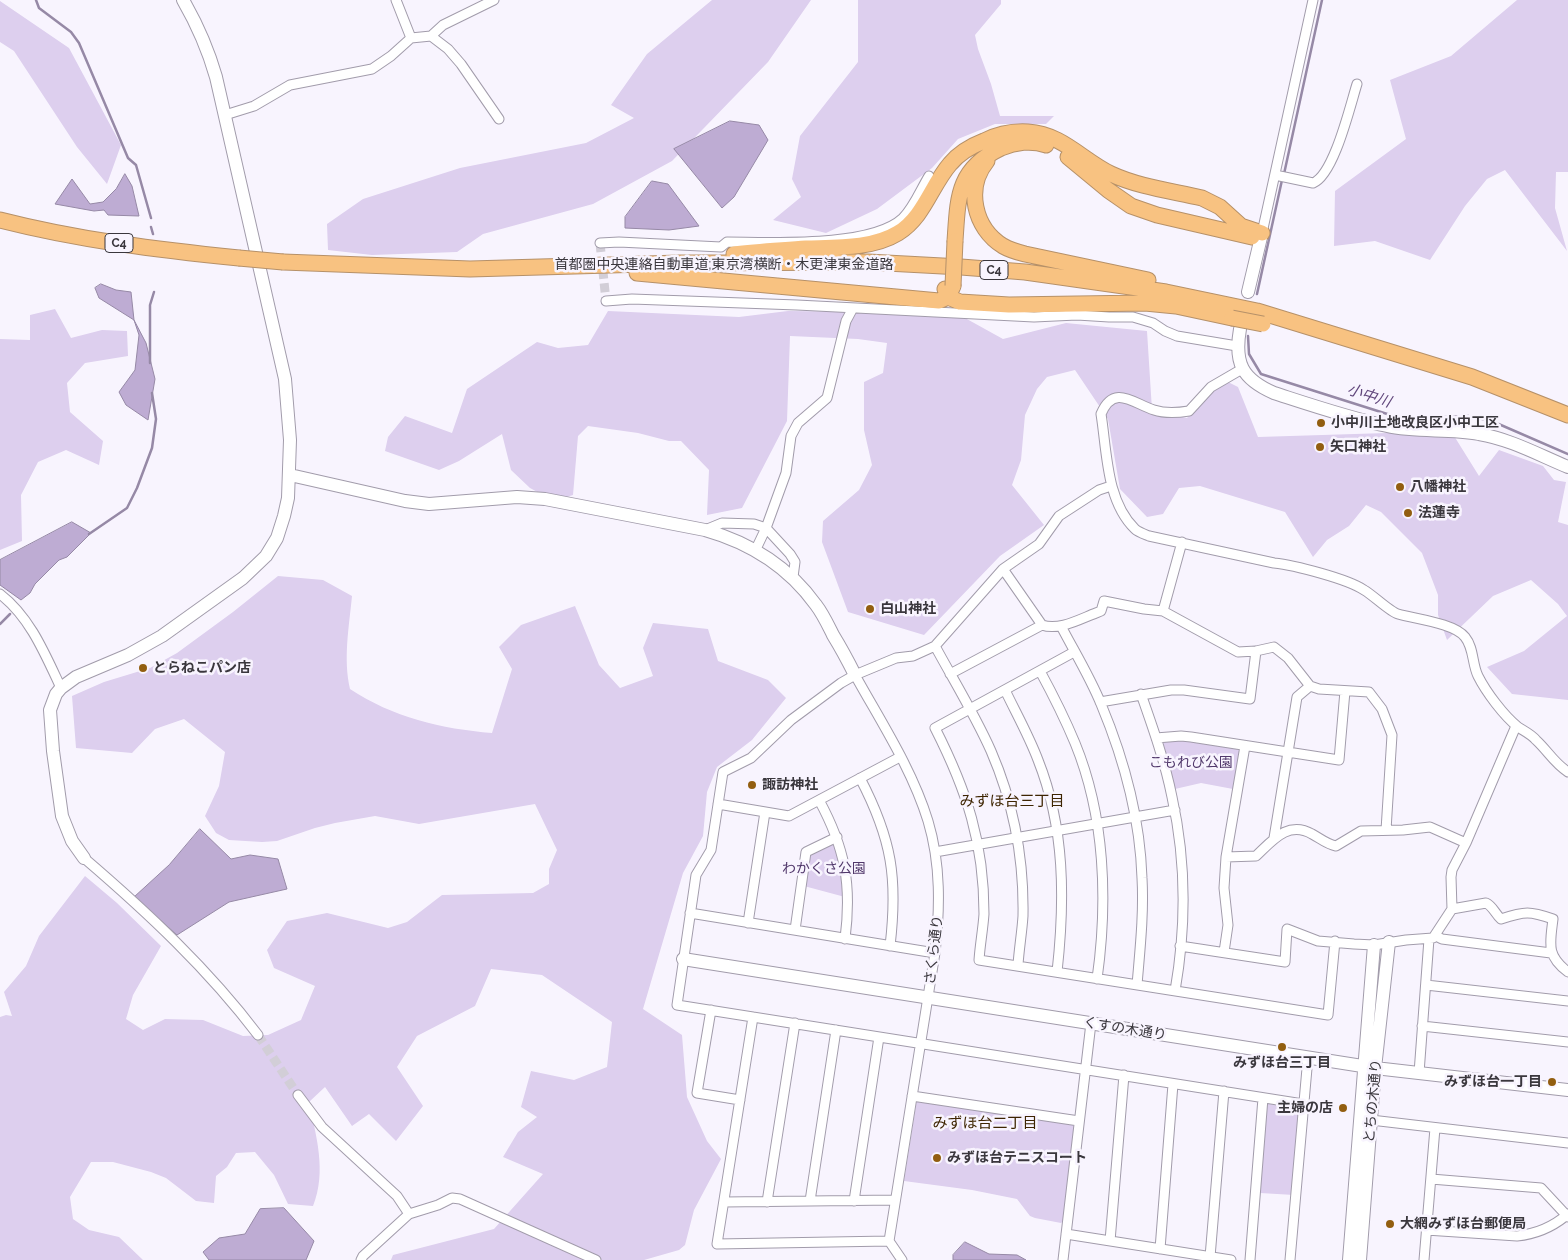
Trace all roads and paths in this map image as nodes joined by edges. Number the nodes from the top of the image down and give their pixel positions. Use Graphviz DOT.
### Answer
graph roads {
  1 [pos="183,0"];
  2 [pos="396,0"];
  3 [pos="494,0"];
  4 [pos="1313,0"];
  5 [pos="430,36"];
  6 [pos="411,38"];
  7 [pos="1357,84"];
  8 [pos="225,115"];
  9 [pos="499,119"];
  10 [pos="994,144"];
  11 [pos="929,176"];
  12 [pos="1280,176"];
  13 [pos="0,220"];
  14 [pos="1261,236"];
  15 [pos="600,243"];
  16 [pos="680,259"];
  17 [pos="400,267"];
  18 [pos="470,269"];
  19 [pos="948,289"];
  20 [pos="1248,292"];
  21 [pos="606,301"];
  22 [pos="1259,305"];
  23 [pos="854,308"];
  24 [pos="1236,323"];
  25 [pos="1361,342"];
  26 [pos="1237,346"];
  27 [pos="1242,369"];
  28 [pos="1568,409"];
  29 [pos="1568,415"];
  30 [pos="1568,468"];
  31 [pos="290,475"];
  32 [pos="1111,486"];
  33 [pos="766,528"];
  34 [pos="705,530"];
  35 [pos="1182,542"];
  36 [pos="756,549"];
  37 [pos="1003,568"];
  38 [pos="793,576"];
  39 [pos="0,594"];
  40 [pos="1163,611"];
  41 [pos="1042,625"];
  42 [pos="1060,626"];
  43 [pos="935,646"];
  44 [pos="1074,652"];
  45 [pos="1256,652"];
  46 [pos="1040,671"];
  47 [pos="950,674"];
  48 [pos="855,675"];
  49 [pos="1310,686"];
  50 [pos="61,688"];
  51 [pos="1005,690"];
  52 [pos="1345,691"];
  53 [pos="1141,694"];
  54 [pos="1100,702"];
  55 [pos="969,709"];
  56 [pos="1516,726"];
  57 [pos="1156,738"];
  58 [pos="1245,746"];
  59 [pos="1289,752"];
  60 [pos="900,757"];
  61 [pos="1568,772"];
  62 [pos="860,778"];
  63 [pos="819,800"];
  64 [pos="718,804"];
  65 [pos="1175,810"];
  66 [pos="765,812"];
  67 [pos="1135,818"];
  68 [pos="1097,824"];
  69 [pos="1386,830"];
  70 [pos="1057,831"];
  71 [pos="837,837"];
  72 [pos="1018,838"];
  73 [pos="1274,838"];
  74 [pos="1466,843"];
  75 [pos="978,845"];
  76 [pos="935,852"];
  77 [pos="1226,857"];
  78 [pos="84,858"];
  79 [pos="1452,909"];
  80 [pos="690,913"];
  81 [pos="748,923"];
  82 [pos="794,930"];
  83 [pos="845,938"];
  84 [pos="1433,938"];
  85 [pos="1335,941"];
  86 [pos="1389,942"];
  87 [pos="1374,944"];
  88 [pos="890,946"];
  89 [pos="1180,946"];
  90 [pos="1224,952"];
  91 [pos="935,953"];
  92 [pos="1552,953"];
  93 [pos="683,959"];
  94 [pos="1018,965"];
  95 [pos="1057,972"];
  96 [pos="1568,972"];
  97 [pos="1097,979"];
  98 [pos="1137,985"];
  99 [pos="1426,985"];
  100 [pos="1175,991"];
  101 [pos="927,997"];
  102 [pos="1568,1001"];
  103 [pos="711,1010"];
  104 [pos="753,1017"];
  105 [pos="1091,1023"];
  106 [pos="796,1024"];
  107 [pos="1422,1026"];
  108 [pos="836,1030"];
  109 [pos="258,1035"];
  110 [pos="879,1037"];
  111 [pos="1568,1042"];
  112 [pos="920,1043"];
  113 [pos="1308,1058"];
  114 [pos="1370,1068"];
  115 [pos="1084,1070"];
  116 [pos="1418,1073"];
  117 [pos="1124,1075"];
  118 [pos="1173,1084"];
  119 [pos="1568,1090"];
  120 [pos="1224,1091"];
  121 [pos="298,1095"];
  122 [pos="912,1096"];
  123 [pos="1263,1098"];
  124 [pos="740,1100"];
  125 [pos="1303,1104"];
  126 [pos="1371,1120"];
  127 [pos="1079,1121"];
  128 [pos="1435,1128"];
  129 [pos="1568,1143"];
  130 [pos="1431,1179"];
  131 [pos="896,1200"];
  132 [pos="810,1201"];
  133 [pos="854,1201"];
  134 [pos="724,1202"];
  135 [pos="767,1202"];
  136 [pos="409,1214"];
  137 [pos="1568,1215"];
  138 [pos="1426,1230"];
  139 [pos="1066,1234"];
  140 [pos="889,1241"];
  141 [pos="1110,1241"];
  142 [pos="1160,1249"];
  143 [pos="1210,1257"];
  144 [pos="361,1260"];
  145 [pos="596,1260"];
  146 [pos="902,1260"];
  147 [pos="1063,1260"];
  148 [pos="1231,1260"];
  149 [pos="1250,1260"];
  150 [pos="1290,1260"];
  151 [pos="1349,1260"];
  152 [pos="1360,1260"];
  153 [pos="1424,1260"];
  1 -- 8 [label="street"];
  2 -- 6 [label="street"];
  3 -- 5 [label="street"];
  4 -- 12 [label="street"];
  5 -- 6 [label="street"];
  5 -- 9 [label="street"];
  6 -- 8 [label="street"];
  7 -- 12 [label="street"];
  8 -- 31 [label="street"];
  10 -- 14 [label="highway"];
  10 -- 14 [label="highway"];
  10 -- 16 [label="highway"];
  10 -- 19 [label="highway, bridge"];
  10 -- 22 [label="highway"];
  11 -- 15 [label="street"];
  12 -- 14 [label="street"];
  13 -- 17 [label="highway, 首都圏中央連絡自動車道;東京湾横断・木更津東金道路 / C4, bridge"];
  14 -- 20 [label="street"];
  16 -- 17 [label="highway, 首都圏中央連絡自動車道;東京湾横断・木更津東金道路 / C4"];
  16 -- 22 [label="highway, 首都圏中央連絡自動車道;東京湾横断・木更津東金道路 / C4"];
  17 -- 18 [label="highway, 首都圏中央連絡自動車道;東京湾横断・木更津東金道路 / C4"];
  18 -- 19 [label="highway"];
  18 -- 25 [label="highway, 首都圏中央連絡自動車道;東京湾横断・木更津東金道路 / C4"];
  19 -- 24 [label="highway"];
  21 -- 23 [label="street"];
  22 -- 28 [label="highway, 首都圏中央連絡自動車道;東京湾横断・木更津東金道路 / C4"];
  23 -- 26 [label="street"];
  23 -- 33 [label="street"];
  24 -- 25 [label="highway, bridge"];
  24 -- 26 [label="street"];
  25 -- 29 [label="highway, 首都圏中央連絡自動車道;東京湾横断・木更津東金道路 / C4"];
  26 -- 27 [label="street"];
  27 -- 30 [label="street"];
  27 -- 32 [label="street"];
  31 -- 34 [label="street"];
  31 -- 50 [label="street"];
  32 -- 35 [label="street"];
  32 -- 37 [label="street"];
  33 -- 34 [label="street"];
  33 -- 36 [label="street"];
  33 -- 38 [label="street"];
  34 -- 36 [label="street"];
  35 -- 40 [label="street"];
  35 -- 56 [label="street"];
  36 -- 38 [label="street"];
  37 -- 41 [label="street"];
  37 -- 43 [label="street"];
  38 -- 48 [label="street"];
  39 -- 50 [label="street"];
  40 -- 42 [label="street"];
  40 -- 45 [label="street"];
  41 -- 42 [label="street"];
  41 -- 47 [label="street"];
  42 -- 44 [label="street"];
  43 -- 47 [label="street"];
  43 -- 48 [label="street"];
  44 -- 46 [label="street"];
  44 -- 54 [label="street"];
  45 -- 49 [label="street"];
  45 -- 53 [label="street"];
  46 -- 51 [label="street"];
  46 -- 68 [label="street"];
  47 -- 55 [label="street"];
  48 -- 60 [label="street, さくら通り"];
  48 -- 64 [label="street"];
  49 -- 52 [label="street"];
  49 -- 59 [label="street"];
  50 -- 78 [label="street"];
  51 -- 55 [label="street"];
  51 -- 70 [label="street"];
  52 -- 59 [label="street"];
  52 -- 69 [label="street"];
  53 -- 54 [label="street"];
  53 -- 57 [label="street"];
  54 -- 67 [label="street"];
  55 -- 72 [label="street"];
  55 -- 75 [label="street"];
  56 -- 61 [label="street"];
  56 -- 74 [label="street"];
  57 -- 58 [label="street"];
  57 -- 65 [label="street"];
  58 -- 59 [label="street"];
  58 -- 77 [label="street"];
  59 -- 73 [label="street"];
  60 -- 62 [label="street"];
  60 -- 76 [label="street, さくら通り"];
  62 -- 63 [label="street"];
  62 -- 88 [label="street"];
  63 -- 66 [label="street"];
  63 -- 71 [label="street"];
  64 -- 66 [label="street"];
  64 -- 80 [label="street"];
  65 -- 67 [label="street"];
  65 -- 89 [label="street"];
  66 -- 81 [label="street"];
  67 -- 68 [label="street"];
  67 -- 98 [label="street"];
  68 -- 70 [label="street"];
  68 -- 97 [label="street"];
  69 -- 73 [label="street"];
  69 -- 74 [label="street"];
  70 -- 72 [label="street"];
  70 -- 95 [label="street"];
  71 -- 82 [label="street"];
  71 -- 83 [label="street"];
  72 -- 75 [label="street"];
  72 -- 94 [label="street"];
  73 -- 77 [label="street"];
  74 -- 79 [label="street"];
  75 -- 76 [label="street"];
  75 -- 94 [label="street"];
  76 -- 91 [label="street, さくら通り"];
  77 -- 90 [label="street"];
  78 -- 109 [label="street"];
  79 -- 84 [label="street"];
  79 -- 92 [label="street"];
  80 -- 81 [label="street"];
  80 -- 93 [label="street"];
  81 -- 82 [label="street"];
  82 -- 83 [label="street"];
  83 -- 88 [label="street"];
  84 -- 86 [label="street"];
  84 -- 92 [label="street"];
  84 -- 99 [label="street"];
  85 -- 87 [label="street"];
  85 -- 90 [label="street"];
  85 -- 100 [label="street"];
  86 -- 87 [label="street"];
  86 -- 114 [label="street, とちの木通り"];
  87 -- 114 [label="street, とちの木通り"];
  88 -- 91 [label="street"];
  89 -- 90 [label="street"];
  89 -- 100 [label="street"];
  91 -- 101 [label="street, さくら通り"];
  92 -- 96 [label="street"];
  93 -- 101 [label="street, くすの木通り"];
  93 -- 103 [label="street"];
  94 -- 95 [label="street"];
  95 -- 97 [label="street"];
  97 -- 98 [label="street"];
  98 -- 100 [label="street"];
  99 -- 102 [label="street"];
  99 -- 107 [label="street"];
  101 -- 105 [label="street, くすの木通り"];
  101 -- 112 [label="street, さくら通り"];
  103 -- 104 [label="street"];
  103 -- 124 [label="street"];
  104 -- 106 [label="street"];
  104 -- 124 [label="street"];
  105 -- 113 [label="street, くすの木通り"];
  105 -- 115 [label="street"];
  106 -- 108 [label="street"];
  106 -- 135 [label="street"];
  107 -- 111 [label="street"];
  107 -- 116 [label="street"];
  108 -- 110 [label="street"];
  108 -- 132 [label="street"];
  110 -- 112 [label="street"];
  110 -- 133 [label="street"];
  112 -- 115 [label="street"];
  112 -- 122 [label="street, さくら通り"];
  113 -- 114 [label="street, くすの木通り"];
  113 -- 125 [label="street"];
  114 -- 116 [label="street, くすの木通り"];
  114 -- 126 [label="street, とちの木通り"];
  114 -- 151 [label="street, とちの木通り"];
  115 -- 117 [label="street"];
  115 -- 127 [label="street"];
  116 -- 119 [label="street, くすの木通り"];
  117 -- 118 [label="street"];
  117 -- 141 [label="street"];
  118 -- 120 [label="street"];
  118 -- 142 [label="street"];
  120 -- 123 [label="street"];
  120 -- 143 [label="street"];
  121 -- 136 [label="street"];
  122 -- 127 [label="street"];
  122 -- 131 [label="street, さくら通り"];
  123 -- 125 [label="street"];
  123 -- 149 [label="street"];
  124 -- 134 [label="street"];
  125 -- 150 [label="street"];
  126 -- 128 [label="street"];
  126 -- 152 [label="street, とちの木通り"];
  127 -- 139 [label="street"];
  128 -- 129 [label="street"];
  128 -- 130 [label="street"];
  130 -- 137 [label="street"];
  130 -- 138 [label="street"];
  131 -- 133 [label="street"];
  131 -- 140 [label="street, さくら通り"];
  132 -- 133 [label="street"];
  132 -- 135 [label="street"];
  134 -- 135 [label="street"];
  134 -- 140 [label="street"];
  136 -- 144 [label="street"];
  136 -- 145 [label="street"];
  137 -- 138 [label="street"];
  138 -- 153 [label="street"];
  139 -- 141 [label="street"];
  139 -- 147 [label="street"];
  140 -- 146 [label="street"];
  141 -- 142 [label="street"];
  142 -- 143 [label="street"];
  143 -- 148 [label="street"];
}
